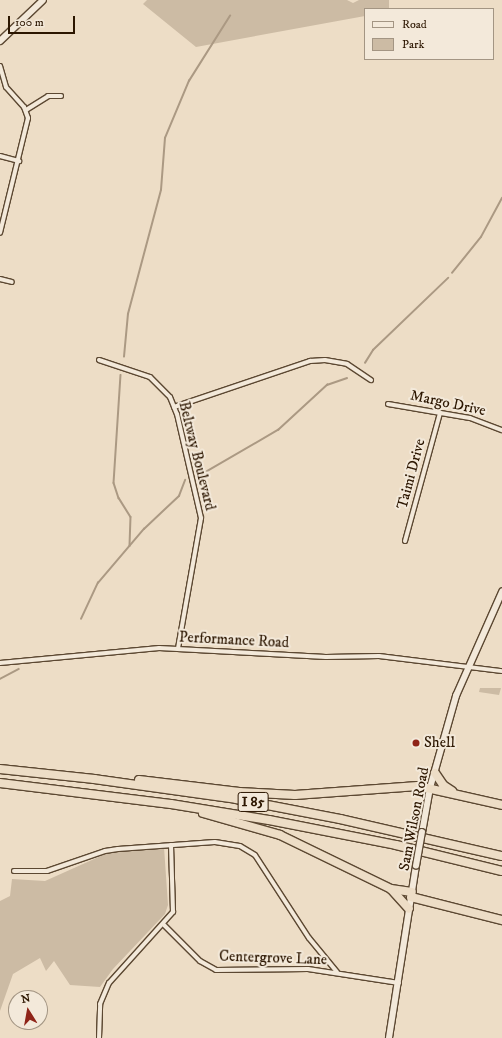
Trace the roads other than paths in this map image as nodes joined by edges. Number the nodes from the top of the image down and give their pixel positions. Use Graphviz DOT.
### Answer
graph roads {
  1 [pos="43,0"];
  2 [pos="0,41"];
  3 [pos="0,66"];
  4 [pos="61,96"];
  5 [pos="26,110"];
  6 [pos="0,156"];
  7 [pos="19,161"];
  8 [pos="2,218"];
  9 [pos="0,233"];
  10 [pos="0,279"];
  11 [pos="12,282"];
  12 [pos="100,360"];
  13 [pos="371,380"];
  14 [pos="388,404"];
  15 [pos="174,407"];
  16 [pos="440,413"];
  17 [pos="502,430"];
  18 [pos="405,541"];
  19 [pos="502,592"];
  20 [pos="178,649"];
  21 [pos="0,663"];
  22 [pos="466,668"];
  23 [pos="502,671"];
  24 [pos="0,769"];
  25 [pos="434,773"];
  26 [pos="94,779"];
  27 [pos="0,783"];
  28 [pos="430,788"];
  29 [pos="464,796"];
  30 [pos="171,804"];
  31 [pos="502,805"];
  32 [pos="171,845"];
  33 [pos="502,856"];
  34 [pos="14,871"];
  35 [pos="502,871"];
  36 [pos="391,890"];
  37 [pos="411,895"];
  38 [pos="409,909"];
  39 [pos="502,920"];
  40 [pos="164,925"];
  41 [pos="337,972"];
  42 [pos="399,984"];
  43 [pos="99,1038"];
  44 [pos="389,1038"];
  1 -- 2 [label="main road"];
  3 -- 5 [label="street"];
  4 -- 5 [label="street"];
  5 -- 7 [label="street"];
  6 -- 7 [label="street"];
  7 -- 8 [label="street"];
  8 -- 9 [label="street"];
  10 -- 11 [label="street"];
  12 -- 15 [label="street, Beltway Boulevard"];
  13 -- 15 [label="street"];
  14 -- 16 [label="street, Margo Drive"];
  15 -- 20 [label="street, Beltway Boulevard"];
  16 -- 17 [label="street, Margo Drive"];
  16 -- 18 [label="street, Taimi Drive"];
  19 -- 22 [label="street, Sam Wilson Road"];
  20 -- 21 [label="street, Performance Road"];
  20 -- 22 [label="street, Performance Road"];
  22 -- 23 [label="street, Performance Road"];
  22 -- 25 [label="street, Sam Wilson Road"];
  24 -- 26 [label="highway, I 85"];
  25 -- 28 [label="street, Sam Wilson Road"];
  25 -- 29 [label="highway"];
  26 -- 28 [label="highway"];
  26 -- 33 [label="highway, I 85"];
  27 -- 30 [label="highway, I 85"];
  28 -- 29 [label="highway"];
  28 -- 37 [label="street, Sam Wilson Road, bridge"];
  29 -- 31 [label="highway"];
  30 -- 35 [label="highway, I 85"];
  30 -- 36 [label="highway"];
  32 -- 34 [label="street"];
  32 -- 40 [label="street"];
  32 -- 41 [label="street"];
  36 -- 37 [label="highway"];
  36 -- 38 [label="highway"];
  37 -- 38 [label="street, Sam Wilson Road"];
  37 -- 39 [label="highway"];
  38 -- 42 [label="street, Sam Wilson Road"];
  40 -- 41 [label="street, Centergrove Lane"];
  40 -- 43 [label="street"];
  41 -- 42 [label="street, Centergrove Lane"];
  42 -- 44 [label="street, Sam Wilson Road"];
}
